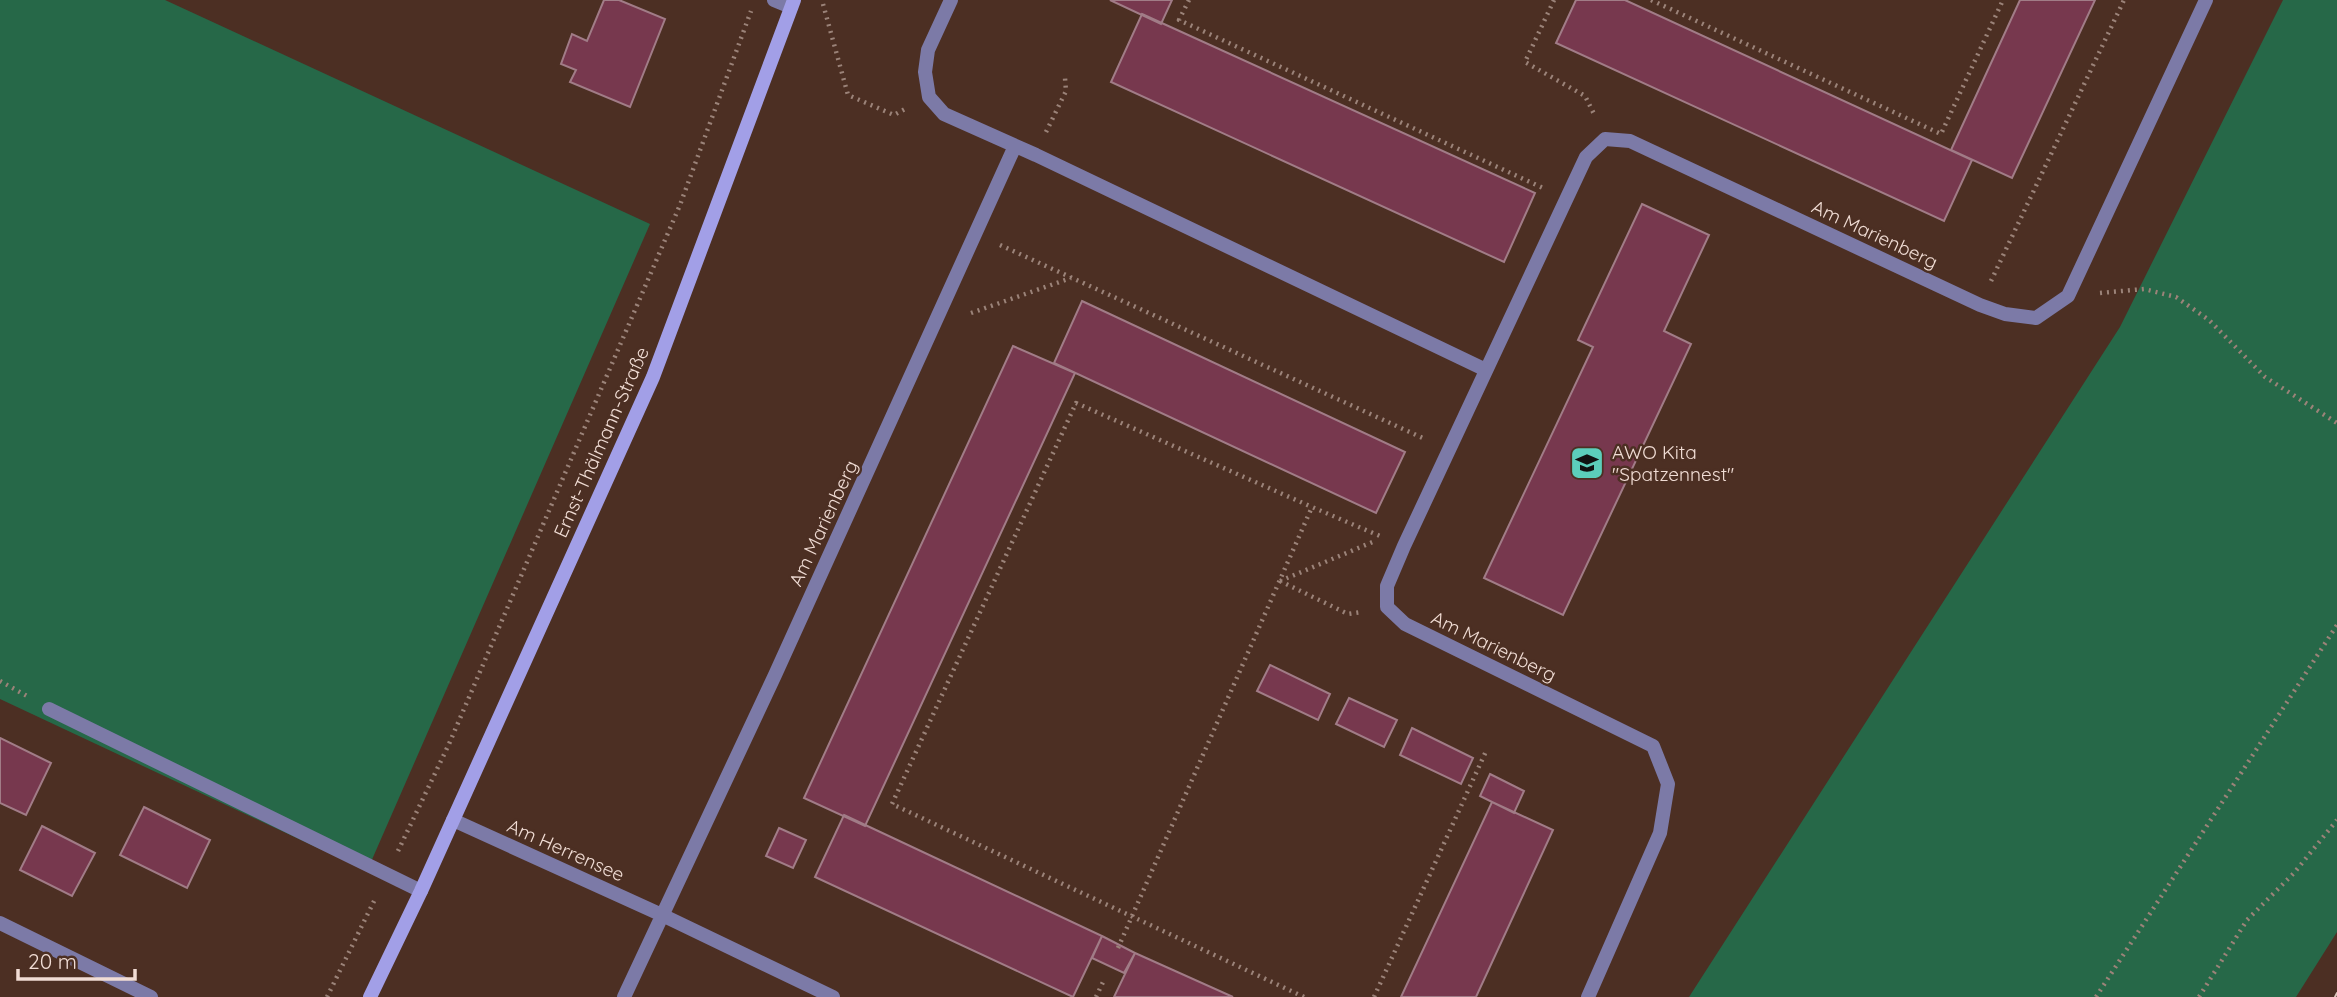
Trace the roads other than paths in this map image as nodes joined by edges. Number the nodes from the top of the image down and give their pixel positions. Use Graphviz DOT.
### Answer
graph roads {
  1 [pos="774,0"];
  2 [pos="951,0"];
  3 [pos="2206,0"];
  4 [pos="792,3"];
  5 [pos="1015,146"];
  6 [pos="1486,370"];
  7 [pos="48,709"];
  8 [pos="453,820"];
  9 [pos="421,891"];
  10 [pos="662,915"];
  11 [pos="0,923"];
  12 [pos="151,997"];
  13 [pos="370,997"];
  14 [pos="624,997"];
  15 [pos="833,997"];
  16 [pos="1588,997"];
  1 -- 4 [label="street"];
  2 -- 5 [label="street"];
  3 -- 6 [label="street, Am Marienberg"];
  4 -- 8 [label="main road, Ernst-Thälmann-Straße"];
  5 -- 6 [label="street"];
  5 -- 10 [label="street, Am Marienberg"];
  6 -- 16 [label="street, Am Marienberg"];
  7 -- 9 [label="street"];
  8 -- 9 [label="main road, Ernst-Thälmann-Straße"];
  8 -- 10 [label="street, Am Herrensee"];
  9 -- 13 [label="main road, Ernst-Thälmann-Straße"];
  10 -- 14 [label="street"];
  10 -- 15 [label="street, Am Herrensee"];
  11 -- 12 [label="street"];
}
